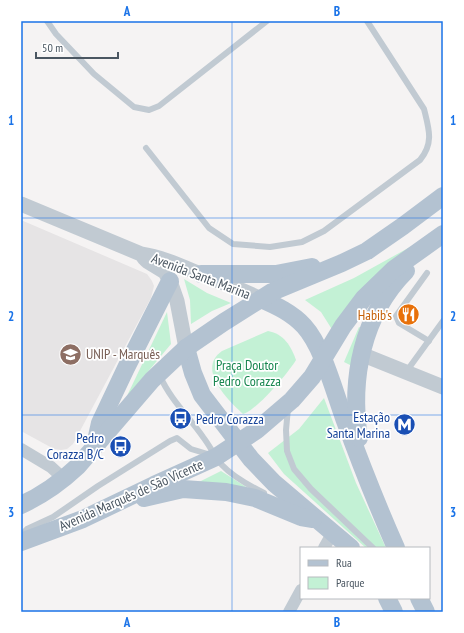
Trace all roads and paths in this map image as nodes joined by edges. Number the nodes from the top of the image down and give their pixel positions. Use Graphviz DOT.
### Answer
graph roads {
  1 [pos="47,21"];
  2 [pos="267,21"];
  3 [pos="367,21"];
  4 [pos="146,148"];
  5 [pos="443,196"];
  6 [pos="21,204"];
  7 [pos="440,238"];
  8 [pos="141,254"];
  9 [pos="342,263"];
  10 [pos="426,273"];
  11 [pos="201,274"];
  12 [pos="170,281"];
  13 [pos="261,299"];
  14 [pos="443,321"];
  15 [pos="429,341"];
  16 [pos="186,348"];
  17 [pos="361,354"];
  18 [pos="323,360"];
  19 [pos="406,372"];
  20 [pos="159,373"];
  21 [pos="443,387"];
  22 [pos="289,402"];
  23 [pos="238,442"];
  24 [pos="94,447"];
  25 [pos="21,449"];
  26 [pos="216,457"];
  27 [pos="364,475"];
  28 [pos="64,479"];
  29 [pos="272,496"];
  30 [pos="128,497"];
  31 [pos="285,502"];
  32 [pos="21,505"];
  33 [pos="312,515"];
  34 [pos="333,532"];
  35 [pos="21,535"];
  36 [pos="21,542"];
  37 [pos="325,547"];
  38 [pos="350,547"];
  39 [pos="372,547"];
  40 [pos="396,547"];
  41 [pos="300,592"];
  42 [pos="388,599"];
  43 [pos="420,599"];
  44 [pos="289,612"];
  45 [pos="394,612"];
  46 [pos="426,612"];
  1 -- 2 [label="lane"];
  3 -- 4 [label="lane"];
  5 -- 9 [label="main road"];
  6 -- 8 [label="street, Avenida Santa Marina"];
  7 -- 17 [label="main road"];
  7 -- 18 [label="main road"];
  8 -- 11 [label="street, Avenida Santa Marina"];
  8 -- 12 [label="street, Avenida Santa Marina"];
  9 -- 11 [label="main road"];
  9 -- 13 [label="main road"];
  10 -- 15 [label="lane"];
  11 -- 13 [label="street, Avenida Santa Marina"];
  12 -- 16 [label="street, Avenida Santa Marina"];
  12 -- 24 [label="main road"];
  13 -- 16 [label="main road"];
  13 -- 18 [label="main road"];
  14 -- 15 [label="lane"];
  15 -- 19 [label="lane"];
  16 -- 20 [label="main road"];
  16 -- 23 [label="main road"];
  17 -- 19 [label="street"];
  17 -- 27 [label="main road"];
  18 -- 22 [label="main road"];
  18 -- 27 [label="main road"];
  19 -- 21 [label="street"];
  20 -- 24 [label="main road"];
  20 -- 26 [label="lane"];
  22 -- 23 [label="main road"];
  22 -- 39 [label="lane"];
  23 -- 26 [label="main road, Avenida Marquês de São Vicente"];
  23 -- 33 [label="main road"];
  24 -- 28 [label="main road"];
  25 -- 28 [label="street"];
  26 -- 29 [label="lane"];
  26 -- 30 [label="main road, Avenida Marquês de São Vicente"];
  26 -- 35 [label="lane"];
  27 -- 40 [label="main road"];
  28 -- 32 [label="main road"];
  30 -- 33 [label="main road"];
  30 -- 36 [label="main road, Avenida Marquês de São Vicente"];
  31 -- 33 [label="lane"];
  33 -- 34 [label="main road"];
  34 -- 37 [label="street"];
  34 -- 38 [label="main road"];
  41 -- 44 [label="street"];
  42 -- 45 [label="main road"];
  43 -- 46 [label="main road"];
}
